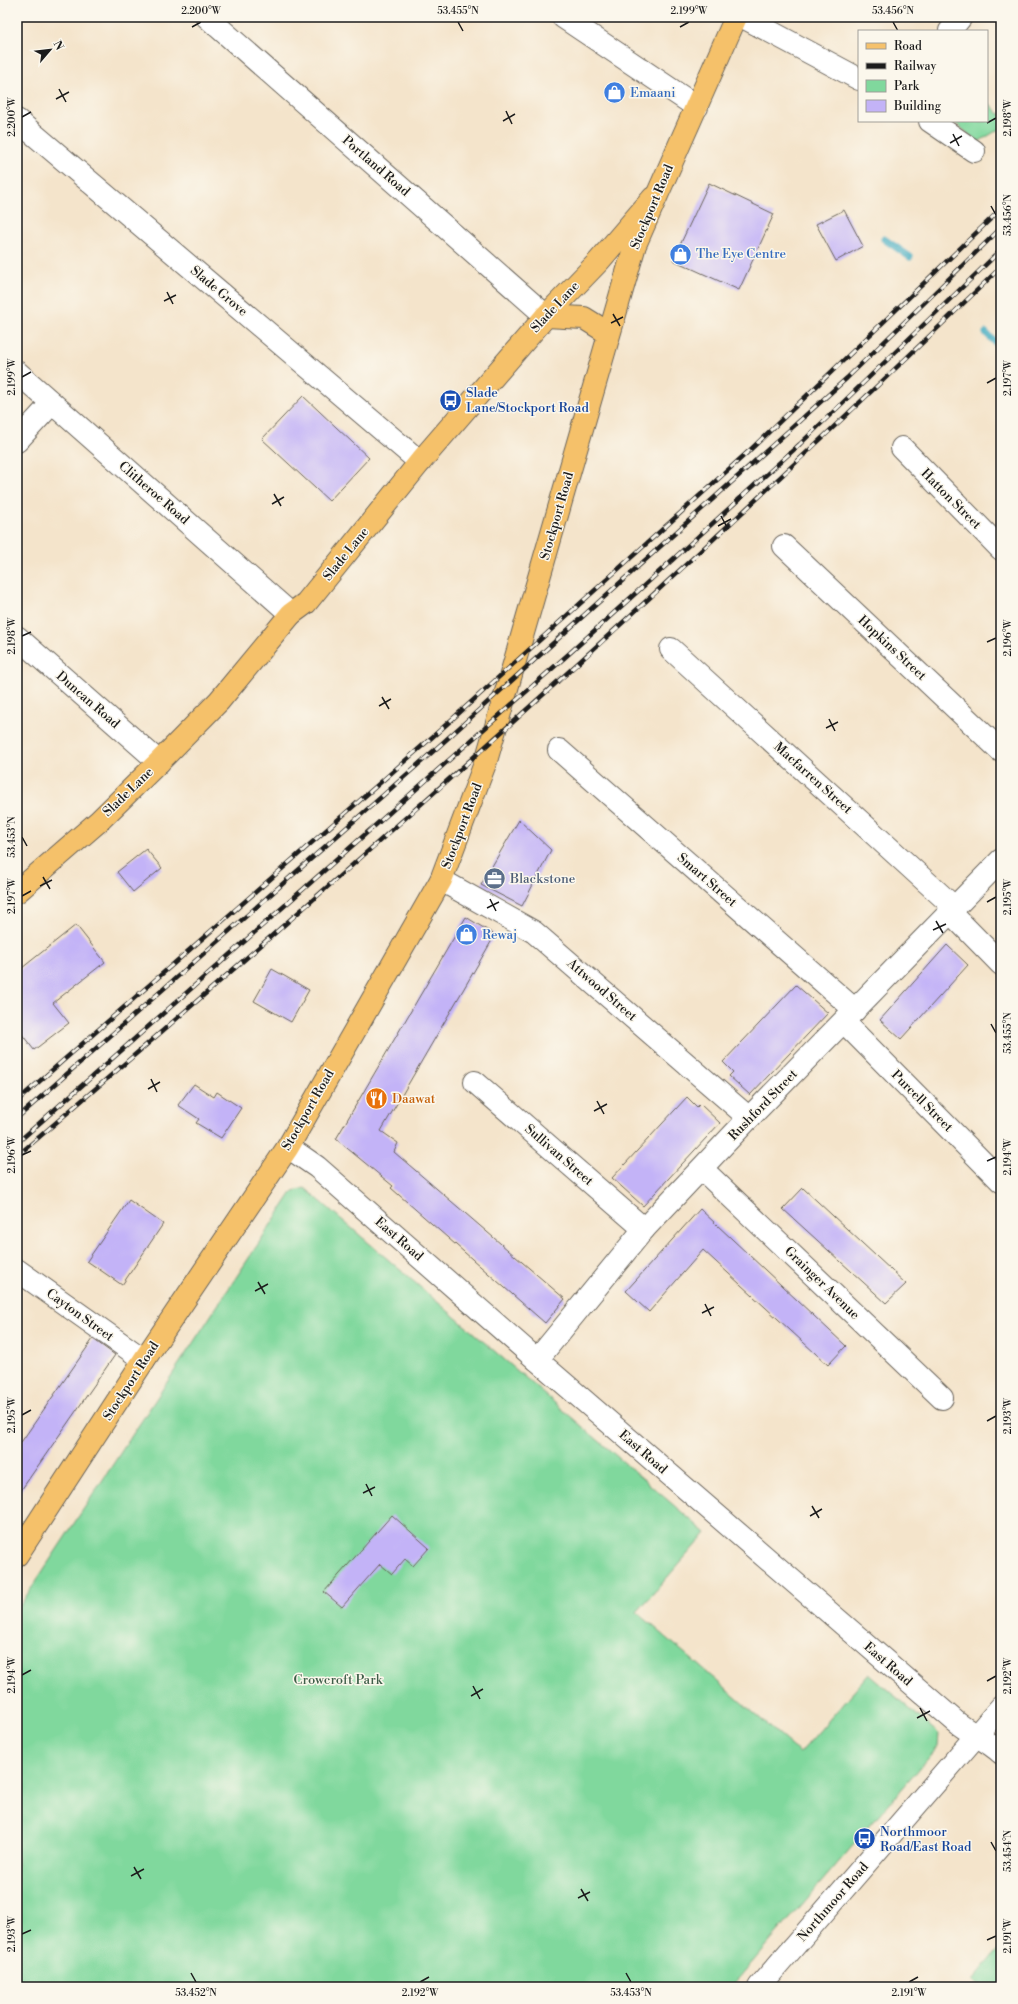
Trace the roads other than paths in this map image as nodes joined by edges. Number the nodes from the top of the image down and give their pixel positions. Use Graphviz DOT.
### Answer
graph roads {
  1 [pos="207,17"];
  2 [pos="563,17"];
  3 [pos="736,17"];
  4 [pos="743,17"];
  5 [pos="961,17"];
  6 [pos="951,30"];
  7 [pos="858,78"];
  8 [pos="697,107"];
  9 [pos="17,120"];
  10 [pos="931,122"];
  11 [pos="974,151"];
  12 [pos="655,196"];
  13 [pos="546,316"];
  14 [pos="608,333"];
  15 [pos="17,372"];
  16 [pos="52,403"];
  17 [pos="17,441"];
  18 [pos="902,448"];
  19 [pos="420,462"];
  20 [pos="784,546"];
  21 [pos="1001,549"];
  22 [pos="291,614"];
  23 [pos="17,637"];
  24 [pos="672,649"];
  25 [pos="559,750"];
  26 [pos="1001,751"];
  27 [pos="159,762"];
  28 [pos="1001,860"];
  29 [pos="441,880"];
  30 [pos="19,888"];
  31 [pos="953,910"];
  32 [pos="1001,964"];
  33 [pos="849,1016"];
  34 [pos="475,1082"];
  35 [pos="749,1118"];
  36 [pos="288,1147"];
  37 [pos="702,1169"];
  38 [pos="1001,1181"];
  39 [pos="644,1229"];
  40 [pos="17,1270"];
  41 [pos="144,1360"];
  42 [pos="536,1360"];
  43 [pos="942,1398"];
  44 [pos="17,1555"];
  45 [pos="1001,1707"];
  46 [pos="976,1736"];
  47 [pos="1001,1753"];
  48 [pos="760,1987"];
  1 -- 13 [label="street, Portland Road"];
  2 -- 8 [label="street"];
  3 -- 8 [label="main road, Stockport Road"];
  4 -- 7 [label="street"];
  5 -- 6 [label="street"];
  8 -- 12 [label="main road, Stockport Road"];
  9 -- 19 [label="street, Slade Grove"];
  10 -- 11 [label="street"];
  12 -- 13 [label="main road, Slade Lane"];
  12 -- 14 [label="main road, Stockport Road"];
  13 -- 14 [label="main road"];
  13 -- 19 [label="main road, Slade Lane"];
  14 -- 29 [label="main road, Stockport Road"];
  15 -- 16 [label="street, Clitheroe Road"];
  16 -- 17 [label="street"];
  16 -- 22 [label="street, Clitheroe Road"];
  18 -- 21 [label="street, Hatton Street"];
  19 -- 22 [label="main road, Slade Lane"];
  20 -- 26 [label="street, Hopkins Street"];
  22 -- 27 [label="main road, Slade Lane"];
  23 -- 27 [label="street, Duncan Road"];
  24 -- 31 [label="street, Macfarren Street"];
  25 -- 33 [label="street, Smart Street"];
  27 -- 30 [label="main road, Slade Lane"];
  28 -- 31 [label="street, Rushford Street"];
  29 -- 35 [label="street, Attwood Street"];
  29 -- 36 [label="main road, Stockport Road"];
  31 -- 32 [label="street, Macfarren Street"];
  31 -- 33 [label="street, Rushford Street"];
  33 -- 35 [label="street, Rushford Street"];
  33 -- 38 [label="street, Purcell Street"];
  34 -- 39 [label="street, Sullivan Street"];
  35 -- 37 [label="street, Rushford Street"];
  36 -- 41 [label="main road, Stockport Road"];
  36 -- 42 [label="street, East Road"];
  37 -- 39 [label="street, Rushford Street"];
  37 -- 43 [label="street, Grainger Avenue"];
  39 -- 42 [label="street, Rushford Street"];
  40 -- 41 [label="street, Cayton Street"];
  41 -- 44 [label="main road, Stockport Road"];
  42 -- 46 [label="street, East Road"];
  45 -- 46 [label="street, Northmoor Road"];
  46 -- 47 [label="street, East Road"];
  46 -- 48 [label="street, Northmoor Road"];
}
